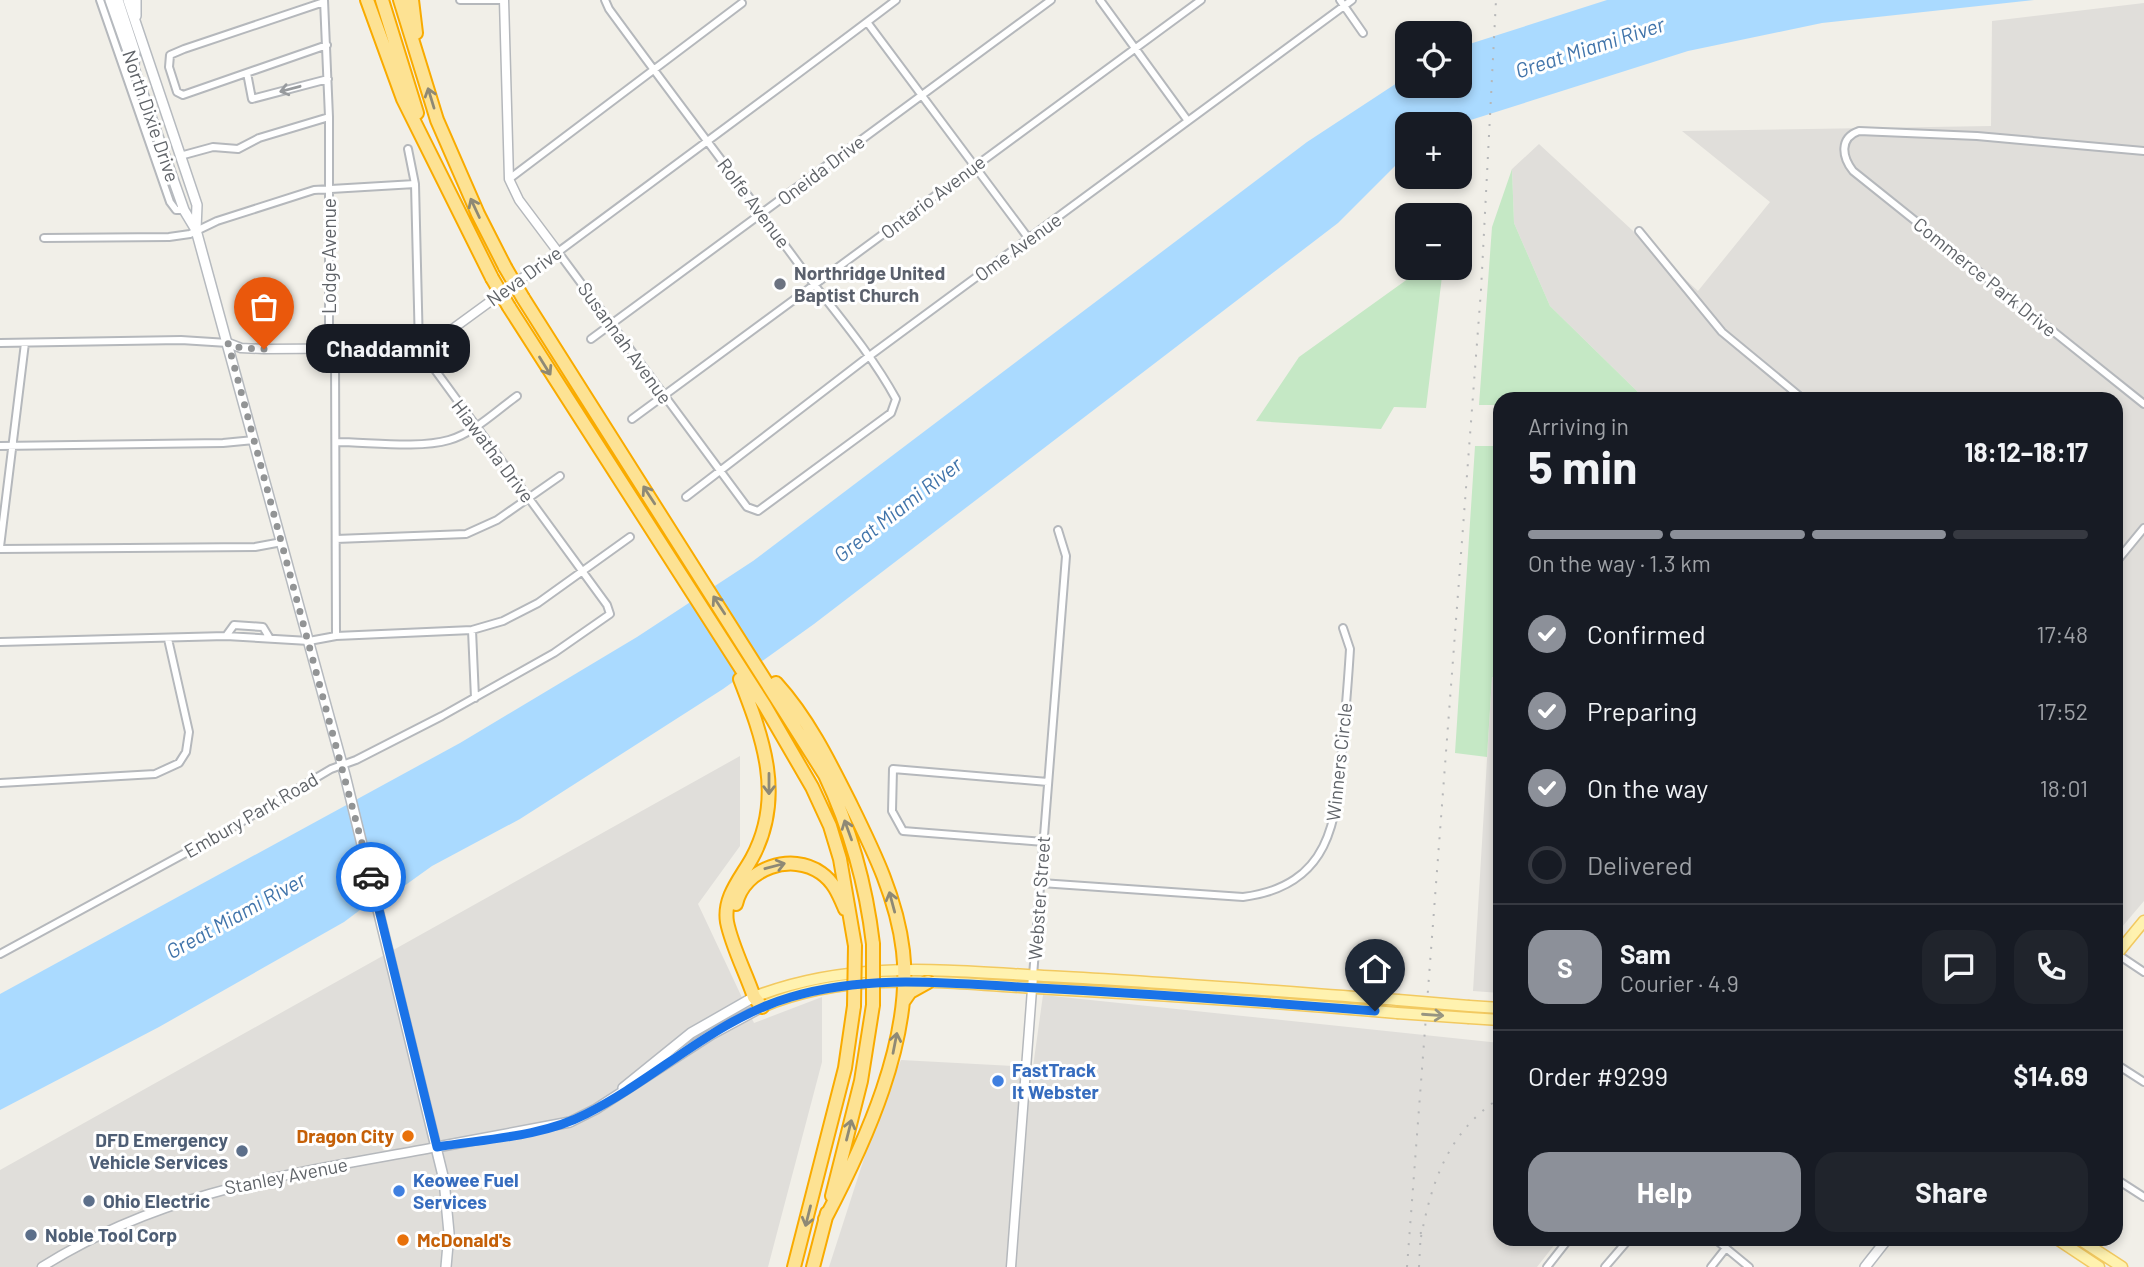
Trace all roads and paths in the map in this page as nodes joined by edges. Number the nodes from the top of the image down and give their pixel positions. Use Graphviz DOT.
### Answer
graph roads {
  1 [pos="100,0"];
  2 [pos="110,0"];
  3 [pos="118,0"];
  4 [pos="128,0"];
  5 [pos="136,0"];
  6 [pos="367,0"];
  7 [pos="382,0"];
  8 [pos="400,0"];
  9 [pos="412,0"];
  10 [pos="460,0"];
  11 [pos="502,0"];
  12 [pos="605,0"];
  13 [pos="896,0"];
  14 [pos="1051,0"];
  15 [pos="1100,0"];
  16 [pos="1201,0"];
  17 [pos="1352,0"];
  18 [pos="324,1"];
  19 [pos="1342,3"];
  20 [pos="742,4"];
  21 [pos="867,22"];
  22 [pos="137,28"];
  23 [pos="1363,33"];
  24 [pos="327,45"];
  25 [pos="415,47"];
  26 [pos="1135,48"];
  27 [pos="134,69"];
  28 [pos="656,70"];
  29 [pos="247,73"];
  30 [pos="328,79"];
  31 [pos="922,95"];
  32 [pos="329,117"];
  33 [pos="1188,121"];
  34 [pos="707,141"];
  35 [pos="408,149"];
  36 [pos="2144,152"];
  37 [pos="180,156"];
  38 [pos="161,159"];
  39 [pos="973,167"];
  40 [pos="443,178"];
  41 [pos="509,179"];
  42 [pos="415,184"];
  43 [pos="329,188"];
  44 [pos="762,214"];
  45 [pos="196,230"];
  46 [pos="1639,231"];
  47 [pos="44,239"];
  48 [pos="1029,239"];
  49 [pos="558,252"];
  50 [pos="816,286"];
  51 [pos="610,324"];
  52 [pos="591,339"];
  53 [pos="0,343"];
  54 [pos="25,343"];
  55 [pos="228,343"];
  56 [pos="419,348"];
  57 [pos="331,349"];
  58 [pos="868,357"];
  59 [pos="1794,392"];
  60 [pos="517,396"];
  61 [pos="663,396"];
  62 [pos="2144,404"];
  63 [pos="632,419"];
  64 [pos="475,427"];
  65 [pos="254,440"];
  66 [pos="336,442"];
  67 [pos="0,446"];
  68 [pos="13,446"];
  69 [pos="720,470"];
  70 [pos="560,476"];
  71 [pos="686,497"];
  72 [pos="527,498"];
  73 [pos="754,511"];
  74 [pos="2144,528"];
  75 [pos="1058,530"];
  76 [pos="630,537"];
  77 [pos="336,539"];
  78 [pos="282,542"];
  79 [pos="0,548"];
  80 [pos="2123,554"];
  81 [pos="582,570"];
  82 [pos="610,614"];
  83 [pos="1343,628"];
  84 [pos="471,630"];
  85 [pos="226,636"];
  86 [pos="336,636"];
  87 [pos="269,637"];
  88 [pos="168,639"];
  89 [pos="309,640"];
  90 [pos="0,642"];
  91 [pos="730,652"];
  92 [pos="781,695"];
  93 [pos="475,698"];
  94 [pos="342,765"];
  95 [pos="1048,782"];
  96 [pos="0,783"];
  97 [pos="1044,842"];
  98 [pos="1041,883"];
  99 [pos="2144,921"];
  100 [pos="853,929"];
  101 [pos="2123,946"];
  102 [pos="0,953"];
  103 [pos="2123,959"];
  104 [pos="2144,972"];
  105 [pos="904,976"];
  106 [pos="1033,976"];
  107 [pos="928,982"];
  108 [pos="1032,988"];
  109 [pos="759,1000"];
  110 [pos="901,1006"];
  111 [pos="1493,1008"];
  112 [pos="1493,1020"];
  113 [pos="2123,1068"];
  114 [pos="2144,1082"];
  115 [pos="437,1147"];
  116 [pos="2123,1183"];
  117 [pos="2144,1197"];
  118 [pos="825,1219"];
  119 [pos="1564,1246"];
  120 [pos="1623,1246"];
  121 [pos="1724,1246"];
  122 [pos="1882,1246"];
  123 [pos="2068,1246"];
  124 [pos="2090,1246"];
  125 [pos="1726,1248"];
  126 [pos="42,1267"];
  127 [pos="446,1267"];
  128 [pos="794,1267"];
  129 [pos="813,1267"];
  130 [pos="1011,1267"];
  131 [pos="1547,1267"];
  132 [pos="1605,1267"];
  133 [pos="1711,1267"];
  134 [pos="1749,1267"];
  135 [pos="1865,1267"];
  136 [pos="2099,1267"];
  137 [pos="2122,1267"];
  1 -- 38 [label="street"];
  2 -- 27 [label="main road, North Dixie Drive"];
  3 -- 27 [label="main road"];
  4 -- 22 [label="main road, North Dixie Drive"];
  5 -- 22 [label="main road"];
  6 -- 40 [label="highway"];
  7 -- 40 [label="highway"];
  8 -- 25 [label="highway"];
  9 -- 25 [label="highway"];
  10 -- 11 [label="street"];
  11 -- 41 [label="street, Susannah Avenue"];
  12 -- 28 [label="street, Rolfe Avenue"];
  13 -- 21 [label="street, Neva Drive"];
  14 -- 31 [label="street, Oneida Drive"];
  15 -- 26 [label="street"];
  16 -- 26 [label="street, Ontario Avenue"];
  17 -- 19 [label="street, Ome Avenue"];
  18 -- 24 [label="street, Lodge Avenue"];
  18 -- 29 [label="street"];
  19 -- 23 [label="street"];
  19 -- 33 [label="street, Ome Avenue"];
  20 -- 28 [label="street"];
  21 -- 31 [label="street"];
  21 -- 34 [label="street, Neva Drive"];
  22 -- 37 [label="main road, North Dixie Drive"];
  24 -- 29 [label="street"];
  24 -- 30 [label="street, Lodge Avenue"];
  92 -- 25 [label="highway, one-way, bridge"];
  26 -- 33 [label="street"];
  26 -- 39 [label="street, Ontario Avenue"];
  27 -- 38 [label="main road, North Dixie Drive"];
  28 -- 34 [label="street, Rolfe Avenue"];
  28 -- 41 [label="street"];
  30 -- 29 [label="street, one-way"];
  30 -- 32 [label="street, Lodge Avenue"];
  31 -- 39 [label="street"];
  31 -- 44 [label="street, Oneida Drive"];
  32 -- 37 [label="street"];
  32 -- 43 [label="street, Lodge Avenue"];
  33 -- 48 [label="street, Ome Avenue"];
  34 -- 44 [label="street, Rolfe Avenue"];
  34 -- 49 [label="street, Neva Drive"];
  35 -- 42 [label="street"];
  36 -- 62 [label="street, Commerce Park Drive"];
  37 -- 45 [label="main road, North Dixie Drive"];
  38 -- 45 [label="main road, North Dixie Drive"];
  39 -- 48 [label="street"];
  39 -- 50 [label="street, Ontario Avenue"];
  40 -- 91 [label="highway, one-way, bridge"];
  41 -- 49 [label="street, Susannah Avenue"];
  42 -- 43 [label="street"];
  42 -- 56 [label="street"];
  43 -- 45 [label="street"];
  43 -- 57 [label="street, Lodge Avenue"];
  44 -- 50 [label="street, Rolfe Avenue"];
  44 -- 51 [label="street, Oneida Drive"];
  45 -- 47 [label="street"];
  45 -- 55 [label="main road, North Dixie Drive"];
  46 -- 59 [label="street"];
  48 -- 58 [label="street, Ome Avenue"];
  49 -- 51 [label="street, Susannah Avenue"];
  49 -- 56 [label="street, Neva Drive"];
  50 -- 58 [label="street, Rolfe Avenue"];
  50 -- 61 [label="street, Ontario Avenue"];
  51 -- 52 [label="street, Oneida Drive"];
  51 -- 61 [label="street, Susannah Avenue"];
  53 -- 54 [label="street, Neva Drive"];
  54 -- 55 [label="street, Neva Drive"];
  54 -- 68 [label="street"];
  55 -- 57 [label="street, Neva Drive"];
  55 -- 65 [label="main road, North Dixie Drive"];
  56 -- 57 [label="street, Neva Drive"];
  56 -- 64 [label="street, Hiawatha Drive"];
  57 -- 66 [label="street, Lodge Avenue"];
  58 -- 69 [label="street, Ome Avenue"];
  58 -- 73 [label="street, Rolfe Avenue"];
  60 -- 64 [label="street"];
  61 -- 63 [label="street, Ontario Avenue"];
  61 -- 69 [label="street, Susannah Avenue"];
  64 -- 66 [label="street"];
  64 -- 72 [label="street, Hiawatha Drive"];
  65 -- 68 [label="street"];
  65 -- 78 [label="main road, North Dixie Drive"];
  66 -- 77 [label="street, Lodge Avenue"];
  67 -- 68 [label="street"];
  68 -- 79 [label="street"];
  69 -- 71 [label="street, Ome Avenue"];
  69 -- 73 [label="street, Susannah Avenue"];
  70 -- 72 [label="street"];
  72 -- 77 [label="street"];
  72 -- 81 [label="street, Hiawatha Drive"];
  74 -- 80 [label="street"];
  75 -- 95 [label="street, Webster Street"];
  76 -- 81 [label="street"];
  77 -- 86 [label="street, Lodge Avenue"];
  78 -- 79 [label="street"];
  78 -- 89 [label="main road, North Dixie Drive"];
  81 -- 82 [label="street, Hiawatha Drive"];
  81 -- 84 [label="street"];
  82 -- 93 [label="street, Embury Park Road"];
  83 -- 98 [label="street, Winners Circle"];
  84 -- 86 [label="street"];
  84 -- 93 [label="street"];
  85 -- 87 [label="street"];
  85 -- 87 [label="street"];
  85 -- 88 [label="street"];
  86 -- 89 [label="street"];
  87 -- 89 [label="street"];
  88 -- 90 [label="street"];
  88 -- 96 [label="street"];
  89 -- 94 [label="main road, North Dixie Drive"];
  91 -- 100 [label="highway"];
  91 -- 109 [label="highway, one-way"];
  105 -- 92 [label="highway, one-way"];
  118 -- 92 [label="highway, one-way, bridge"];
  93 -- 94 [label="street, Embury Park Road"];
  94 -- 102 [label="street, Embury Park Road"];
  94 -- 115 [label="main road, North Dixie Drive"];
  95 -- 97 [label="street, Webster Street"];
  95 -- 97 [label="street"];
  97 -- 98 [label="street, Webster Street"];
  98 -- 106 [label="street, Webster Street"];
  99 -- 101 [label="main road"];
  109 -- 100 [label="highway, one-way"];
  100 -- 128 [label="highway, one-way, bridge"];
  103 -- 104 [label="street"];
  105 -- 106 [label="main road, Stanley Avenue"];
  105 -- 107 [label="main road, Stanley Avenue"];
  105 -- 109 [label="main road, Stanley Avenue"];
  105 -- 110 [label="highway"];
  106 -- 108 [label="street, Webster Street"];
  106 -- 111 [label="main road, Stanley Avenue, bridge"];
  107 -- 108 [label="main road, Stanley Avenue"];
  107 -- 110 [label="highway"];
  108 -- 112 [label="main road, Stanley Avenue, one-way, bridge"];
  108 -- 130 [label="street, Webster Street"];
  109 -- 115 [label="main road, Stanley Avenue"];
  118 -- 110 [label="highway, one-way"];
  113 -- 114 [label="street"];
  115 -- 126 [label="street, Stanley Avenue"];
  115 -- 127 [label="main road, North Dixie Drive"];
  116 -- 117 [label="street"];
  118 -- 129 [label="highway"];
  119 -- 131 [label="street"];
  120 -- 132 [label="street"];
  121 -- 125 [label="street"];
  122 -- 135 [label="main road"];
  123 -- 136 [label="main road"];
  124 -- 137 [label="main road"];
  125 -- 133 [label="street"];
  125 -- 134 [label="street"];
}
